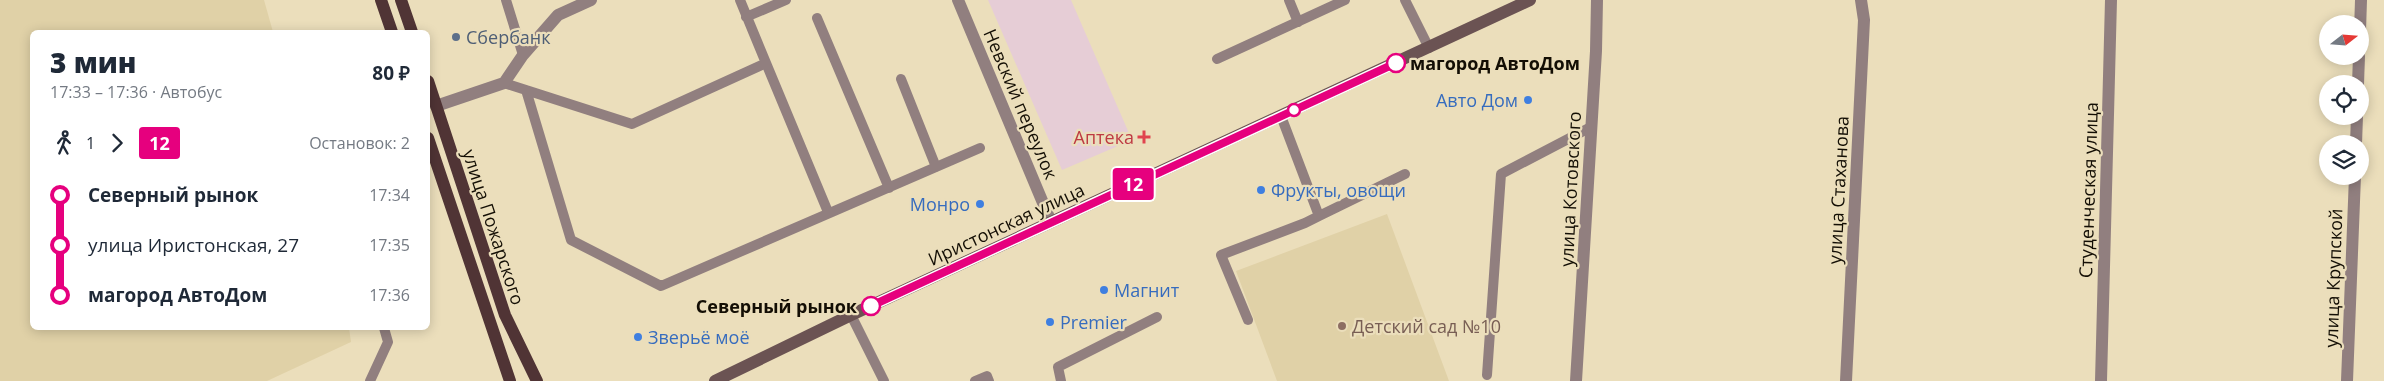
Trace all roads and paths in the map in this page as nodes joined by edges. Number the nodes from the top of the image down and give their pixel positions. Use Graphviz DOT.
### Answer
graph roads {
  1 [pos="381,0"];
  2 [pos="401,0"];
  3 [pos="506,0"];
  4 [pos="591,0"];
  5 [pos="740,0"];
  6 [pos="786,0"];
  7 [pos="958,0"];
  8 [pos="1288,0"];
  9 [pos="1345,0"];
  10 [pos="1405,0"];
  11 [pos="1530,0"];
  12 [pos="1596,0"];
  13 [pos="1861,0"];
  14 [pos="2111,0"];
  15 [pos="2361,0"];
  16 [pos="2361,15"];
  17 [pos="746,17"];
  18 [pos="817,18"];
  19 [pos="1298,22"];
  20 [pos="391,30"];
  21 [pos="411,30"];
  22 [pos="1429,48"];
  23 [pos="523,55"];
  24 [pos="1216,59"];
  25 [pos="766,63"];
  26 [pos="901,79"];
  27 [pos="504,83"];
  28 [pos="430,87"];
  29 [pos="526,90"];
  30 [pos="436,106"];
  31 [pos="1281,116"];
  32 [pos="1591,128"];
  33 [pos="430,144"];
  34 [pos="980,148"];
  35 [pos="936,167"];
  36 [pos="1405,174"];
  37 [pos="2354,185"];
  38 [pos="889,188"];
  39 [pos="828,212"];
  40 [pos="1319,216"];
  41 [pos="1052,222"];
  42 [pos="852,315"];
  43 [pos="1156,317"];
  44 [pos="1248,320"];
  45 [pos="385,330"];
  46 [pos="1487,375"];
  47 [pos="370,381"];
  48 [pos="510,381"];
  49 [pos="537,381"];
  50 [pos="715,381"];
  51 [pos="884,381"];
  52 [pos="975,381"];
  53 [pos="989,381"];
  54 [pos="1061,381"];
  55 [pos="1576,381"];
  56 [pos="1846,381"];
  57 [pos="2100,381"];
  58 [pos="2347,381"];
  1 -- 20 [label="main road"];
  2 -- 21 [label="main road"];
  3 -- 23 [label="lane"];
  4 -- 23 [label="street"];
  5 -- 17 [label="lane"];
  6 -- 17 [label="lane"];
  7 -- 41 [label="street, Невский переулок"];
  8 -- 19 [label="lane"];
  9 -- 19 [label="lane"];
  10 -- 22 [label="lane"];
  11 -- 22 [label="main road, Иристонская улица"];
  12 -- 32 [label="street, улица Котовского"];
  13 -- 56 [label="street, улица Стаханова"];
  14 -- 57 [label="street, Студенческая улица"];
  15 -- 16 [label="street"];
  17 -- 25 [label="lane"];
  18 -- 38 [label="lane"];
  19 -- 24 [label="lane"];
  22 -- 31 [label="main road, Иристонская улица"];
  23 -- 27 [label="street"];
  25 -- 29 [label="lane"];
  25 -- 39 [label="lane"];
  26 -- 35 [label="lane"];
  27 -- 29 [label="lane"];
  27 -- 30 [label="street"];
  28 -- 30 [label="main road, улица Пожарского"];
  29 -- 39 [label="lane"];
  30 -- 49 [label="main road, улица Пожарского"];
  31 -- 40 [label="lane"];
  31 -- 41 [label="main road, Иристонская улица"];
  32 -- 46 [label="lane"];
  32 -- 55 [label="street, улица Котовского"];
  33 -- 48 [label="main road, улица Пожарского"];
  34 -- 35 [label="lane"];
  35 -- 38 [label="lane"];
  36 -- 40 [label="lane"];
  37 -- 58 [label="street, улица Крупской"];
  38 -- 39 [label="lane"];
  40 -- 44 [label="lane"];
  41 -- 42 [label="main road, Иристонская улица"];
  42 -- 50 [label="main road, Иристонская улица"];
  42 -- 51 [label="lane"];
  43 -- 54 [label="lane"];
  45 -- 47 [label="lane"];
  52 -- 53 [label="lane"];
}
